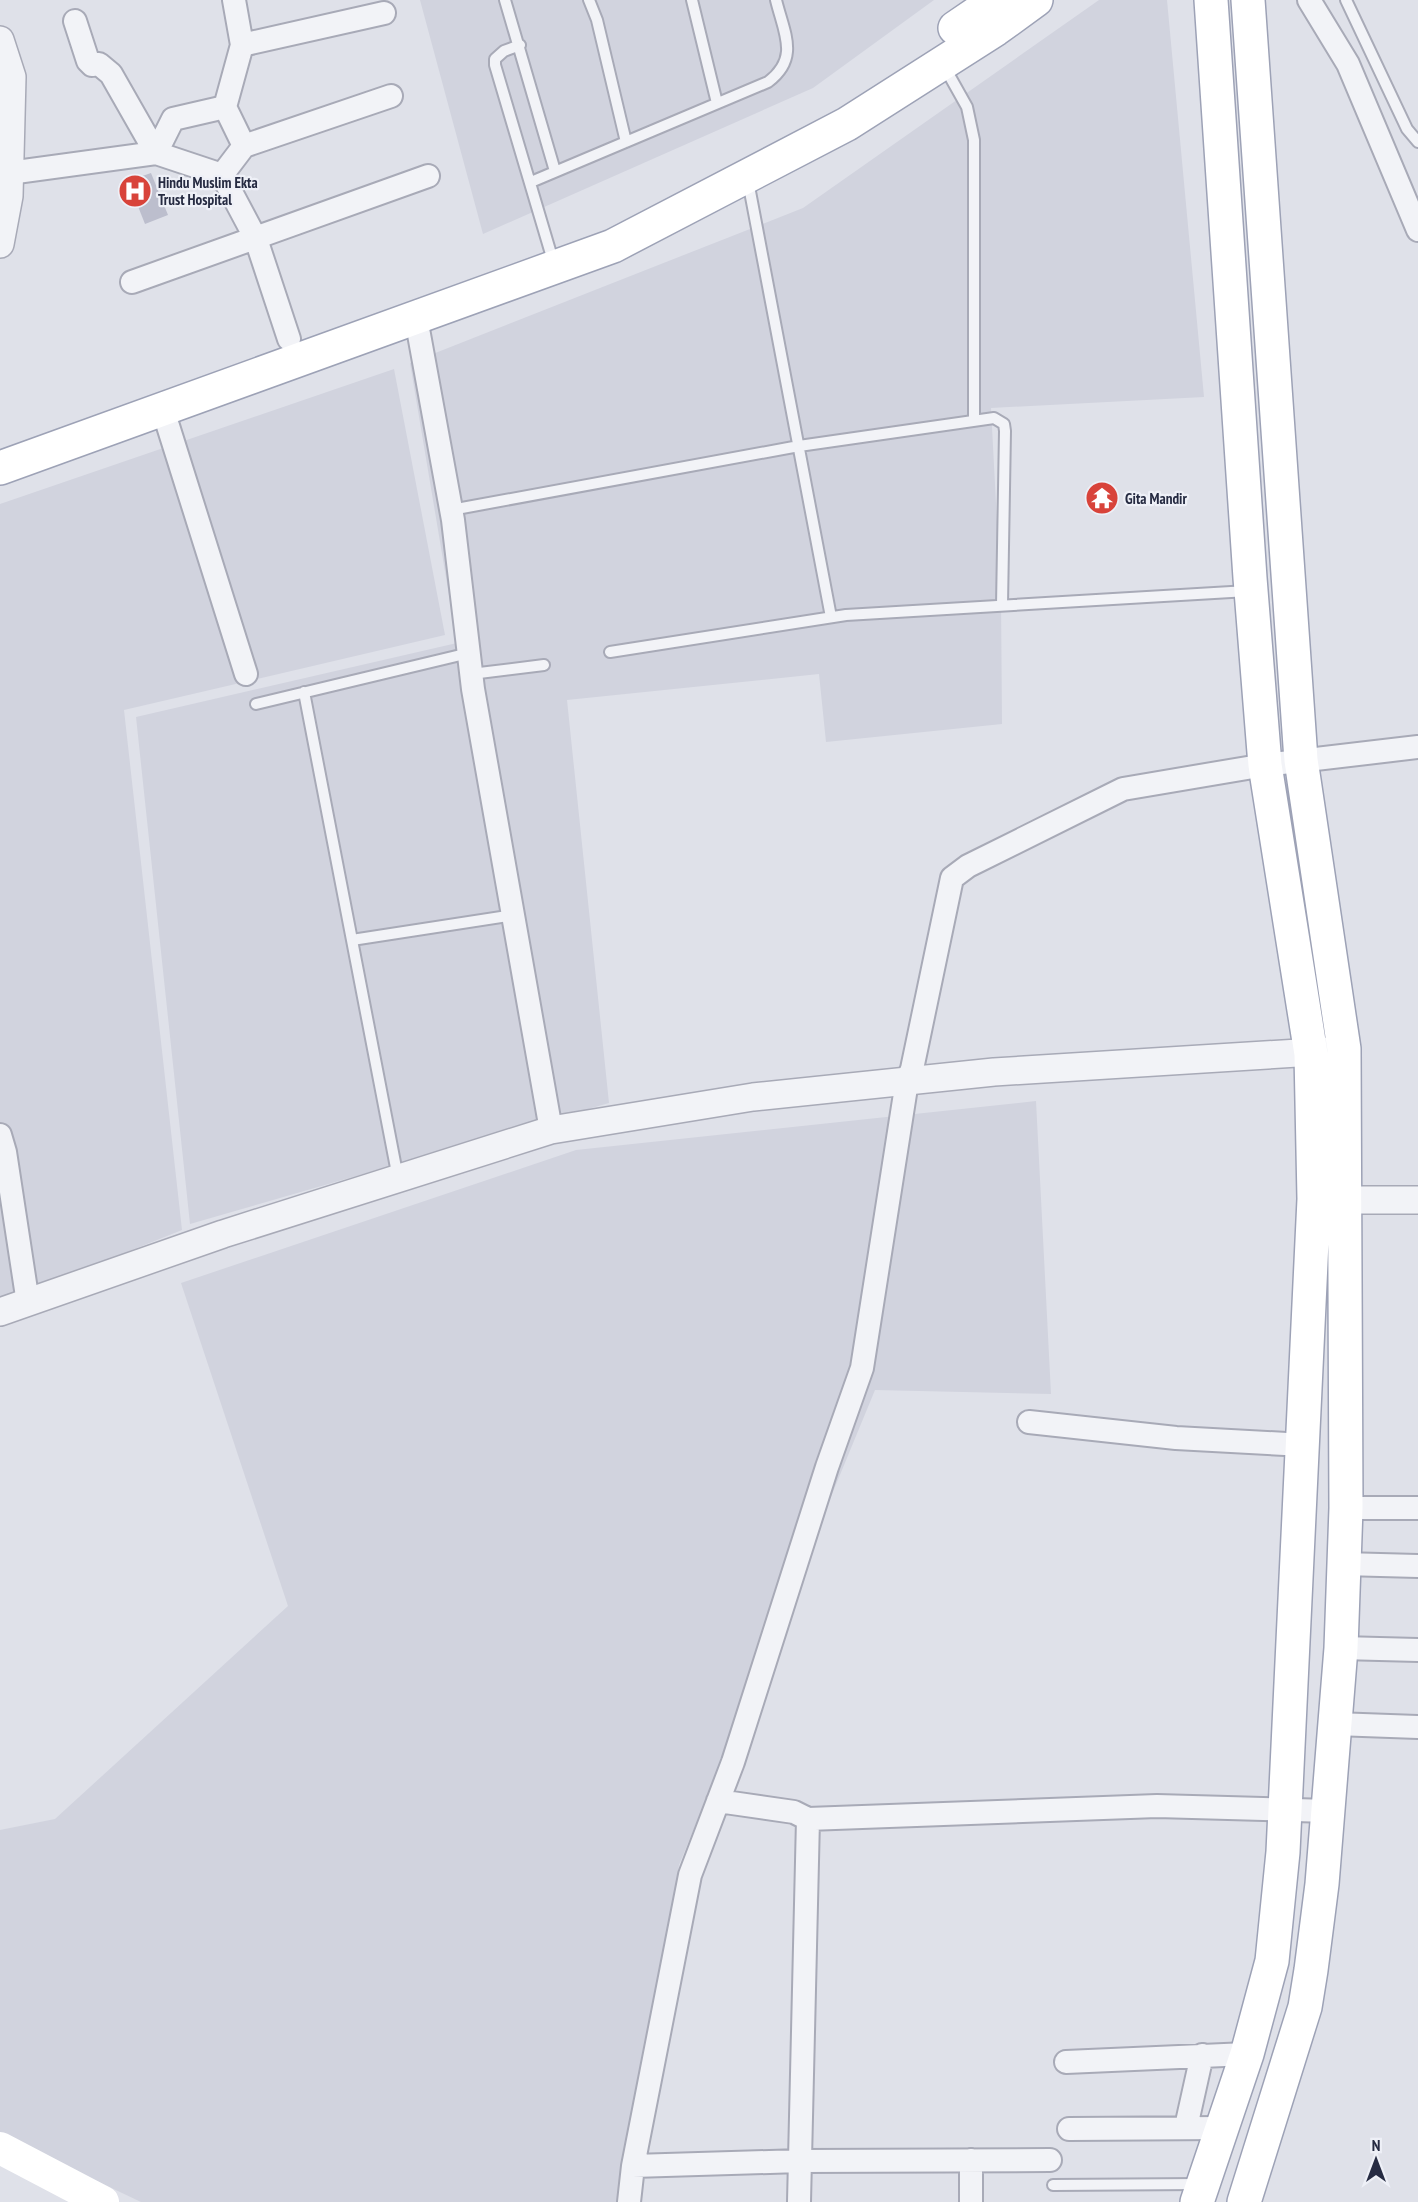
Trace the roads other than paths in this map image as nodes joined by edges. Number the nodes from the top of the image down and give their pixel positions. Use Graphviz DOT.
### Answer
graph roads {
  1 [pos="234,0"];
  2 [pos="505,0"];
  3 [pos="589,0"];
  4 [pos="692,0"];
  5 [pos="776,0"];
  6 [pos="996,0"];
  7 [pos="1036,0"];
  8 [pos="1211,0"];
  9 [pos="1248,0"];
  10 [pos="1309,0"];
  11 [pos="1346,0"];
  12 [pos="384,13"];
  13 [pos="75,21"];
  14 [pos="0,40"];
  15 [pos="242,45"];
  16 [pos="520,45"];
  17 [pos="943,63"];
  18 [pos="391,96"];
  19 [pos="717,103"];
  20 [pos="225,106"];
  21 [pos="626,142"];
  22 [pos="1418,142"];
  23 [pos="244,146"];
  24 [pos="156,153"];
  25 [pos="555,171"];
  26 [pos="9,173"];
  27 [pos="222,175"];
  28 [pos="428,177"];
  29 [pos="747,177"];
  30 [pos="531,182"];
  31 [pos="1418,230"];
  32 [pos="256,239"];
  33 [pos="0,244"];
  34 [pos="552,256"];
  35 [pos="132,282"];
  36 [pos="416,318"];
  37 [pos="290,339"];
  38 [pos="163,410"];
  39 [pos="974,419"];
  40 [pos="0,444"];
  41 [pos="799,446"];
  42 [pos="0,468"];
  43 [pos="451,510"];
  44 [pos="1251,591"];
  45 [pos="1002,605"];
  46 [pos="831,617"];
  47 [pos="610,652"];
  48 [pos="470,664"];
  49 [pos="544,665"];
  50 [pos="246,674"];
  51 [pos="304,692"];
  52 [pos="256,704"];
  53 [pos="1418,747"];
  54 [pos="1301,760"];
  55 [pos="1265,765"];
  56 [pos="514,915"];
  57 [pos="352,940"];
  58 [pos="1344,1049"];
  59 [pos="1311,1054"];
  60 [pos="907,1081"];
  61 [pos="551,1130"];
  62 [pos="0,1135"];
  63 [pos="398,1179"];
  64 [pos="1328,1200"];
  65 [pos="1418,1200"];
  66 [pos="28,1303"];
  67 [pos="0,1312"];
  68 [pos="1029,1422"];
  69 [pos="1304,1445"];
  70 [pos="1346,1508"];
  71 [pos="1418,1508"];
  72 [pos="1343,1564"];
  73 [pos="1418,1566"];
  74 [pos="1341,1648"];
  75 [pos="1418,1650"];
  76 [pos="1335,1724"];
  77 [pos="1418,1727"];
  78 [pos="718,1801"];
  79 [pos="1284,1809"];
  80 [pos="1328,1811"];
  81 [pos="808,1819"];
  82 [pos="1247,2054"];
  83 [pos="1202,2055"];
  84 [pos="1066,2062"];
  85 [pos="1186,2127"];
  86 [pos="1222,2128"];
  87 [pos="1069,2129"];
  88 [pos="0,2148"];
  89 [pos="971,2160"];
  90 [pos="1050,2160"];
  91 [pos="800,2161"];
  92 [pos="0,2165"];
  93 [pos="633,2166"];
  94 [pos="1053,2185"];
  95 [pos="1201,2193"];
  96 [pos="73,2202"];
  97 [pos="103,2202"];
  98 [pos="629,2202"];
  99 [pos="799,2202"];
  100 [pos="971,2202"];
  101 [pos="1244,2202"];
  1 -- 15 [label="street"];
  2 -- 16 [label="lane"];
  3 -- 21 [label="lane"];
  4 -- 19 [label="lane"];
  5 -- 19 [label="lane"];
  6 -- 34 [label="main road"];
  7 -- 17 [label="main road"];
  8 -- 44 [label="main road"];
  9 -- 54 [label="main road"];
  10 -- 31 [label="street"];
  11 -- 22 [label="lane"];
  12 -- 15 [label="street"];
  13 -- 24 [label="street"];
  14 -- 26 [label="street"];
  15 -- 20 [label="street"];
  16 -- 25 [label="lane"];
  16 -- 30 [label="lane"];
  17 -- 29 [label="main road"];
  17 -- 39 [label="lane"];
  18 -- 23 [label="street"];
  19 -- 21 [label="lane"];
  20 -- 23 [label="street"];
  20 -- 24 [label="street"];
  21 -- 25 [label="lane"];
  23 -- 27 [label="street"];
  24 -- 26 [label="street"];
  24 -- 27 [label="street"];
  25 -- 30 [label="lane"];
  26 -- 33 [label="street"];
  27 -- 32 [label="street"];
  28 -- 32 [label="street"];
  29 -- 34 [label="main road"];
  29 -- 41 [label="lane"];
  30 -- 34 [label="lane"];
  32 -- 35 [label="street"];
  32 -- 37 [label="street"];
  34 -- 36 [label="main road"];
  34 -- 37 [label="main road"];
  36 -- 38 [label="main road"];
  36 -- 43 [label="street"];
  37 -- 40 [label="main road"];
  38 -- 42 [label="main road"];
  38 -- 50 [label="street"];
  39 -- 41 [label="lane"];
  39 -- 45 [label="lane"];
  41 -- 43 [label="lane"];
  41 -- 46 [label="lane"];
  43 -- 48 [label="street"];
  44 -- 45 [label="lane"];
  44 -- 55 [label="main road"];
  45 -- 46 [label="lane"];
  46 -- 47 [label="lane"];
  48 -- 49 [label="lane"];
  48 -- 51 [label="lane"];
  48 -- 56 [label="street"];
  51 -- 52 [label="lane"];
  51 -- 57 [label="lane"];
  53 -- 54 [label="street"];
  54 -- 55 [label="street"];
  54 -- 58 [label="main road"];
  55 -- 59 [label="main road"];
  55 -- 60 [label="street"];
  56 -- 57 [label="lane"];
  56 -- 61 [label="street"];
  57 -- 63 [label="lane"];
  58 -- 59 [label="street"];
  58 -- 64 [label="main road"];
  59 -- 60 [label="street"];
  59 -- 64 [label="main road"];
  60 -- 61 [label="street"];
  60 -- 78 [label="street"];
  61 -- 63 [label="street"];
  62 -- 66 [label="street"];
  63 -- 66 [label="street"];
  64 -- 65 [label="street"];
  64 -- 69 [label="main road"];
  64 -- 70 [label="main road"];
  66 -- 67 [label="street"];
  68 -- 69 [label="street"];
  69 -- 79 [label="main road"];
  70 -- 71 [label="street"];
  70 -- 72 [label="main road"];
  72 -- 73 [label="street"];
  72 -- 74 [label="main road"];
  74 -- 75 [label="street"];
  74 -- 76 [label="main road"];
  76 -- 77 [label="street"];
  76 -- 80 [label="main road"];
  78 -- 81 [label="street"];
  78 -- 93 [label="street"];
  79 -- 80 [label="street"];
  79 -- 81 [label="street"];
  79 -- 82 [label="main road"];
  80 -- 101 [label="main road"];
  81 -- 91 [label="street"];
  82 -- 83 [label="street"];
  82 -- 86 [label="main road"];
  83 -- 84 [label="street"];
  83 -- 85 [label="street"];
  85 -- 86 [label="street"];
  85 -- 87 [label="street"];
  86 -- 95 [label="main road"];
  88 -- 97 [label="main road"];
  89 -- 90 [label="street"];
  89 -- 91 [label="street"];
  89 -- 100 [label="street"];
  91 -- 93 [label="street"];
  91 -- 99 [label="street"];
  92 -- 96 [label="main road"];
  93 -- 98 [label="street"];
  94 -- 95 [label="lane"];
}
